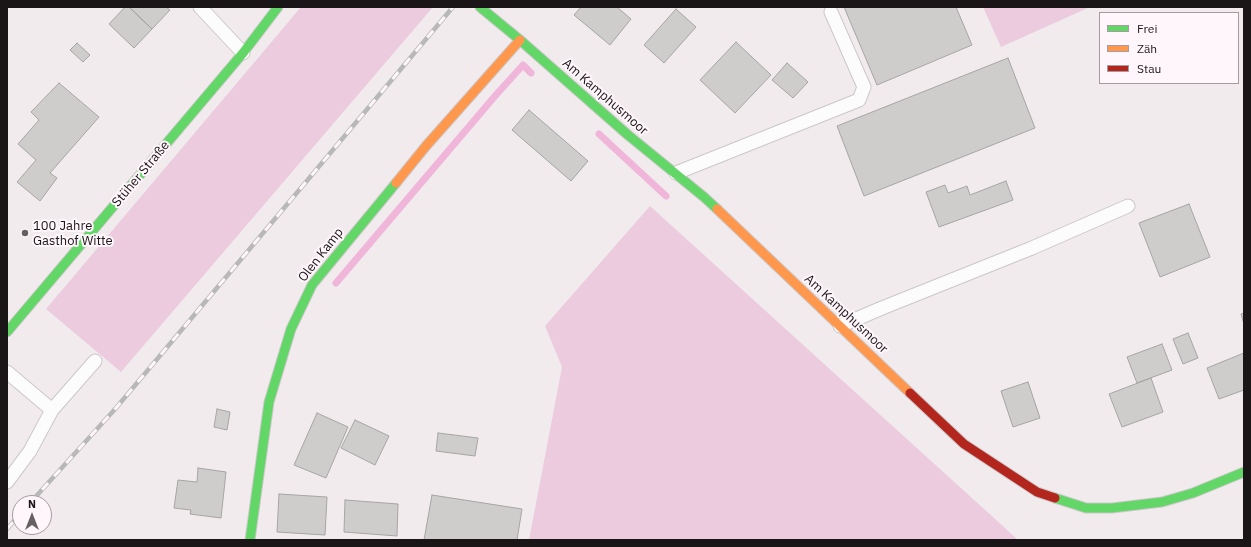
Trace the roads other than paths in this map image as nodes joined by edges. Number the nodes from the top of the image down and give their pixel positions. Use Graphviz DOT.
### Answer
graph roads {
  1 [pos="200,7"];
  2 [pos="278,7"];
  3 [pos="480,7"];
  4 [pos="831,12"];
  5 [pos="520,40"];
  6 [pos="243,53"];
  7 [pos="676,173"];
  8 [pos="1128,206"];
  9 [pos="840,326"];
  10 [pos="7,332"];
  11 [pos="95,361"];
  12 [pos="7,372"];
  13 [pos="52,410"];
  14 [pos="1244,472"];
  15 [pos="7,482"];
  16 [pos="250,540"];
  1 -- 6 [label="lane"];
  2 -- 6 [label="street, Stüher Straße"];
  3 -- 5 [label="street, Am Kamphusmoor"];
  4 -- 7 [label="lane"];
  5 -- 7 [label="street, Am Kamphusmoor"];
  5 -- 16 [label="street, Olen Kamp"];
  6 -- 10 [label="street, Stüher Straße"];
  7 -- 9 [label="street, Am Kamphusmoor"];
  8 -- 9 [label="lane"];
  9 -- 14 [label="street, Am Kamphusmoor"];
  11 -- 13 [label="lane"];
  12 -- 13 [label="lane"];
  13 -- 15 [label="lane"];
}
